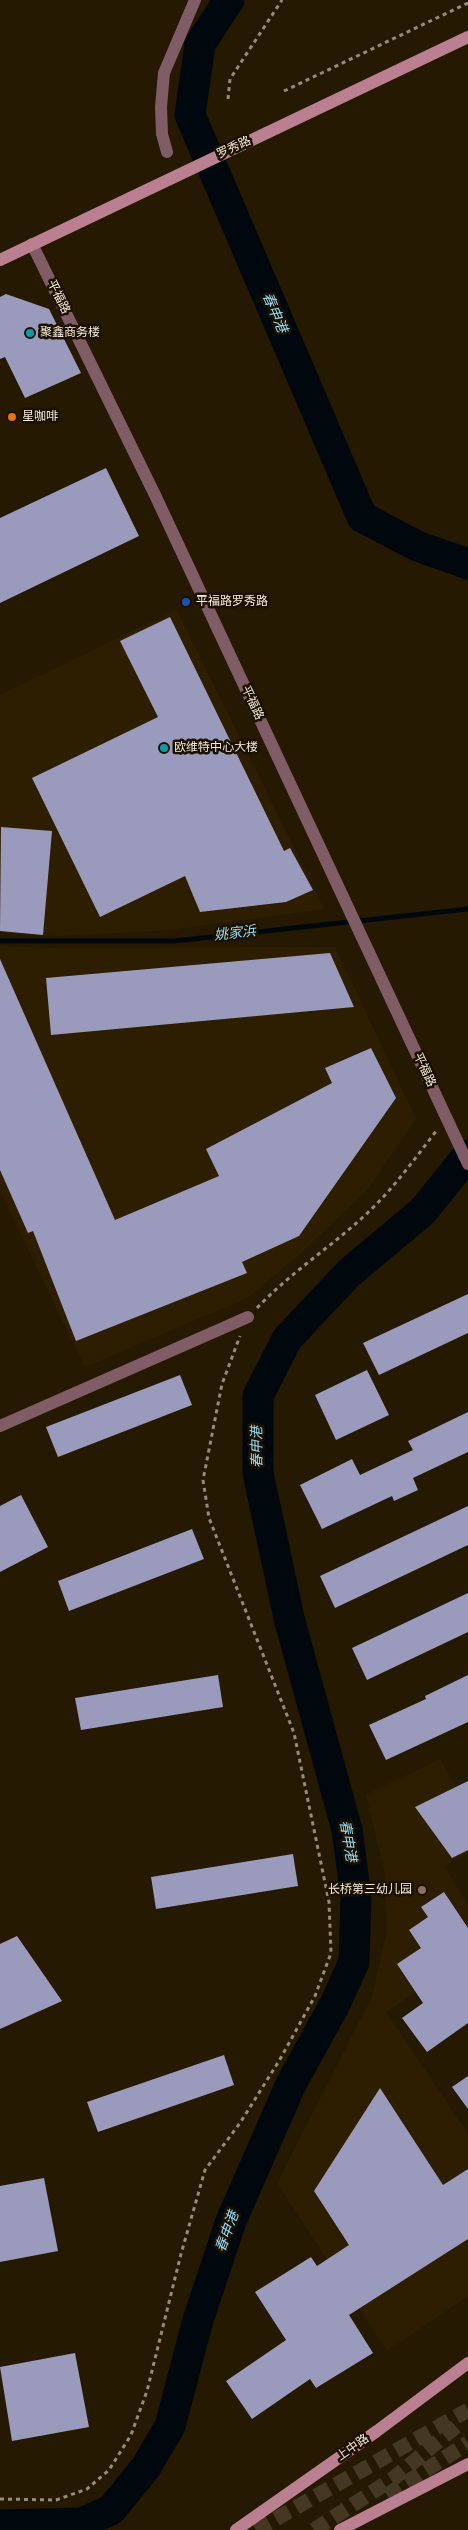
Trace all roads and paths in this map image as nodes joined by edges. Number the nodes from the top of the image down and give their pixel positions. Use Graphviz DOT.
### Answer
graph roads {
  1 [pos="195,0"];
  2 [pos="282,0"];
  3 [pos="468,2"];
  4 [pos="468,37"];
  5 [pos="284,91"];
  6 [pos="228,99"];
  7 [pos="167,152"];
  8 [pos="32,244"];
  9 [pos="0,260"];
  10 [pos="449,1123"];
  11 [pos="468,1164"];
  12 [pos="248,1317"];
  13 [pos="0,1426"];
  14 [pos="468,2363"];
  15 [pos="468,2464"];
  16 [pos="0,2499"];
  17 [pos="236,2530"];
  18 [pos="340,2530"];
  1 -- 7 [label="street"];
  2 -- 6 [label="path"];
  3 -- 5 [label="path"];
  4 -- 8 [label="street, 罗秀路"];
  8 -- 9 [label="street, 罗秀路"];
  8 -- 10 [label="street, 平福路"];
  10 -- 11 [label="street, 平福路"];
  10 -- 12 [label="path"];
  12 -- 13 [label="street"];
  12 -- 16 [label="path"];
  14 -- 17 [label="street, 上中路"];
  15 -- 18 [label="street"];
}
